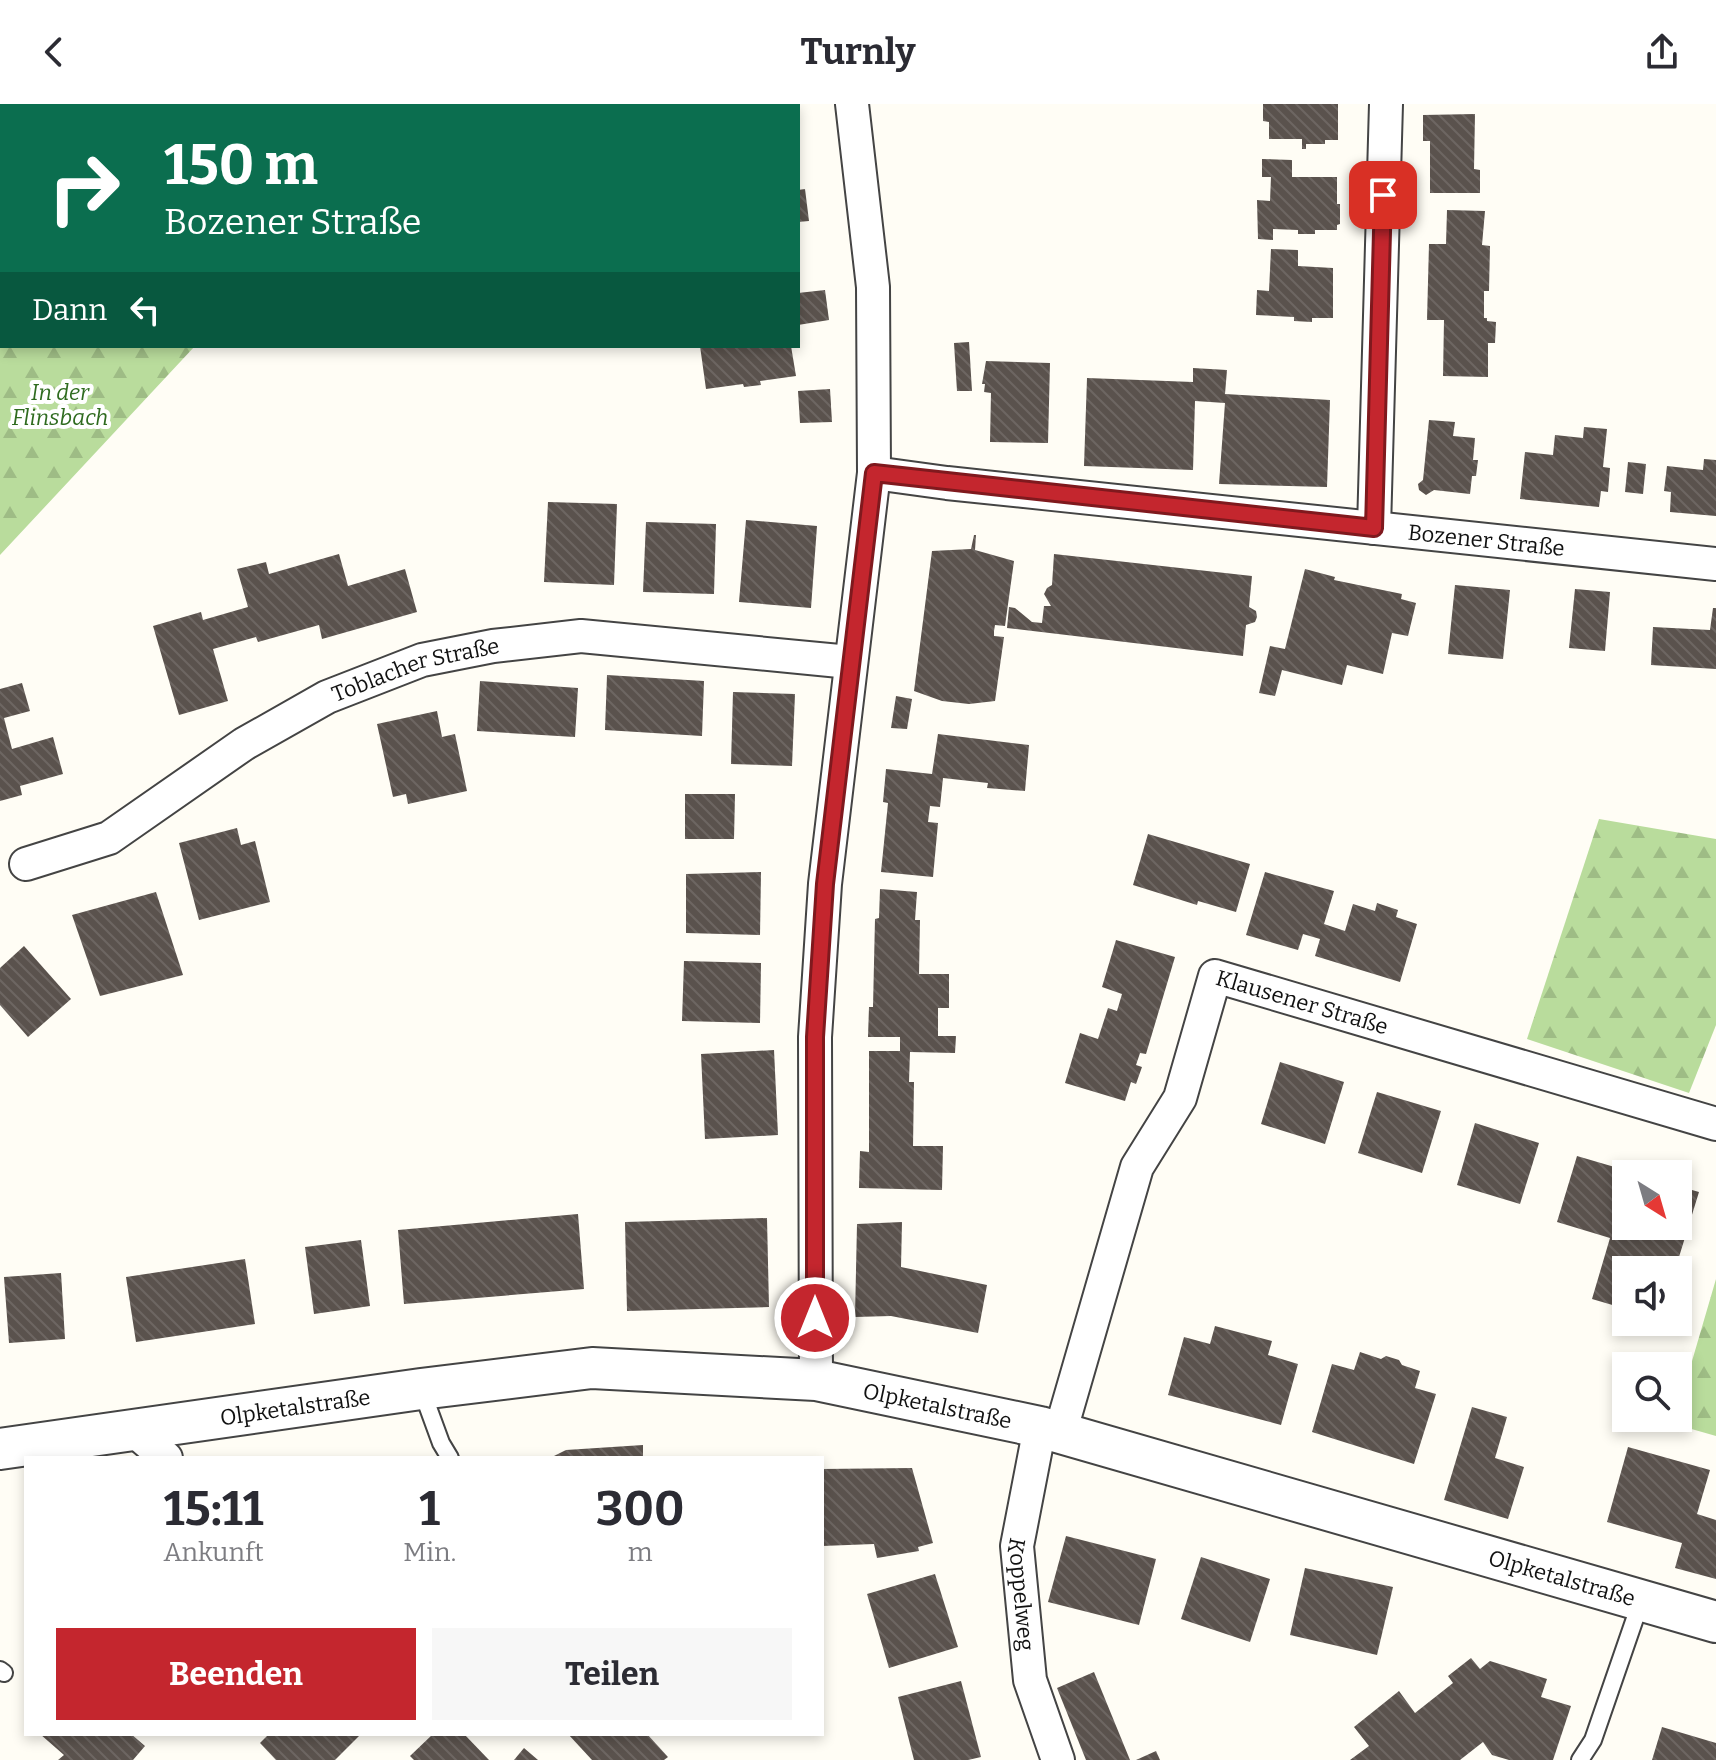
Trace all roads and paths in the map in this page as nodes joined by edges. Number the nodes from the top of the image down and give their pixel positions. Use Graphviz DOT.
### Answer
graph roads {
  1 [pos="852,104"];
  2 [pos="1386,104"];
  3 [pos="874,473"];
  4 [pos="1374,528"];
  5 [pos="1716,564"];
  6 [pos="850,662"];
  7 [pos="26,864"];
  8 [pos="1716,1124"];
  9 [pos="816,1380"];
  10 [pos="421,1389"];
  11 [pos="1050,1430"];
  12 [pos="136,1432"];
  13 [pos="0,1449"];
  14 [pos="164,1456"];
  15 [pos="449,1456"];
  16 [pos="1642,1600"];
  17 [pos="1716,1622"];
  18 [pos="1058,1760"];
  19 [pos="1580,1760"];
  1 -- 3 [label="street"];
  2 -- 4 [label="street"];
  3 -- 4 [label="street, Bozener Straße"];
  3 -- 6 [label="street"];
  4 -- 5 [label="street, Bozener Straße"];
  6 -- 7 [label="street, Toblacher Straße"];
  6 -- 9 [label="street"];
  8 -- 11 [label="street, Klausener Straße"];
  9 -- 10 [label="street, Olpketalstraße"];
  9 -- 11 [label="street, Olpketalstraße"];
  10 -- 12 [label="street, Olpketalstraße"];
  10 -- 15 [label="lane"];
  11 -- 16 [label="street, Olpketalstraße"];
  11 -- 18 [label="street, Koppelweg"];
  12 -- 13 [label="street, Olpketalstraße"];
  12 -- 14 [label="street"];
  16 -- 17 [label="street, Olpketalstraße"];
  16 -- 19 [label="lane"];
}
